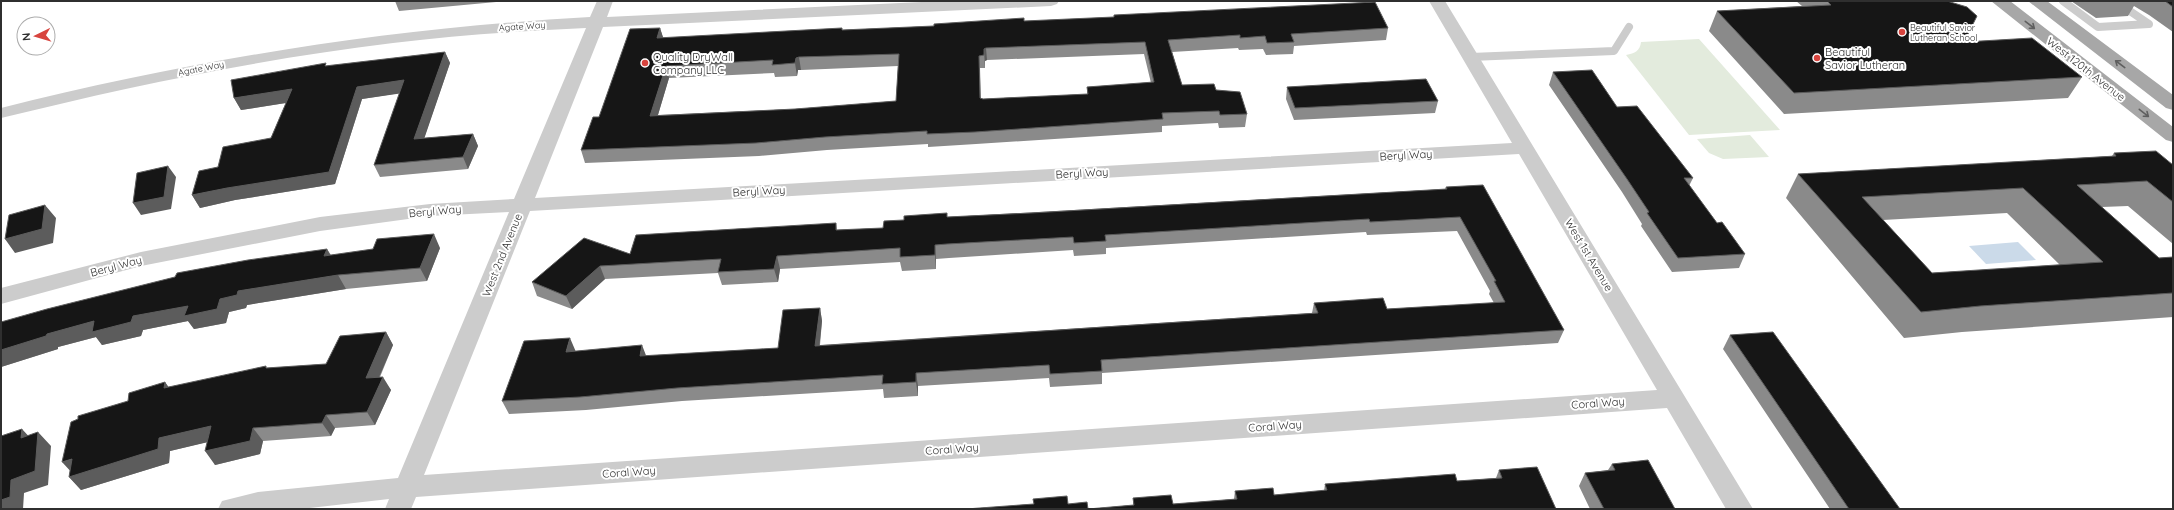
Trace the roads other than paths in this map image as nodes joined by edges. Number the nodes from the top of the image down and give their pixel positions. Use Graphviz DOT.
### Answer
graph roads {
  1 [pos="605,1"];
  2 [pos="1051,1"];
  3 [pos="1437,1"];
  4 [pos="1999,1"];
  5 [pos="2036,1"];
  6 [pos="2063,1"];
  7 [pos="2115,1"];
  8 [pos="597,22"];
  9 [pos="1628,27"];
  10 [pos="1471,57"];
  11 [pos="2173,104"];
  12 [pos="1,113"];
  13 [pos="2173,136"];
  14 [pos="1525,148"];
  15 [pos="522,205"];
  16 [pos="1,296"];
  17 [pos="1674,398"];
  18 [pos="402,498"];
  19 [pos="231,509"];
  20 [pos="1740,509"];
  1 -- 8 [label="street, West 2nd Avenue"];
  2 -- 8 [label="street, Agate Way"];
  3 -- 10 [label="street, West 1st Avenue"];
  4 -- 13 [label="main road, West 120th Avenue, one-way"];
  11 -- 5 [label="main road, one-way"];
  6 -- 7 [label="lane"];
  8 -- 12 [label="street, Agate Way"];
  8 -- 15 [label="street, West 2nd Avenue"];
  9 -- 10 [label="lane"];
  10 -- 14 [label="street, West 1st Avenue"];
  14 -- 15 [label="street, Beryl Way"];
  14 -- 17 [label="street, West 1st Avenue"];
  15 -- 16 [label="street, Beryl Way"];
  15 -- 18 [label="street, West 2nd Avenue"];
  17 -- 18 [label="street, Coral Way"];
  17 -- 20 [label="street, West 1st Avenue"];
  18 -- 19 [label="street, Coral Way"];
}
